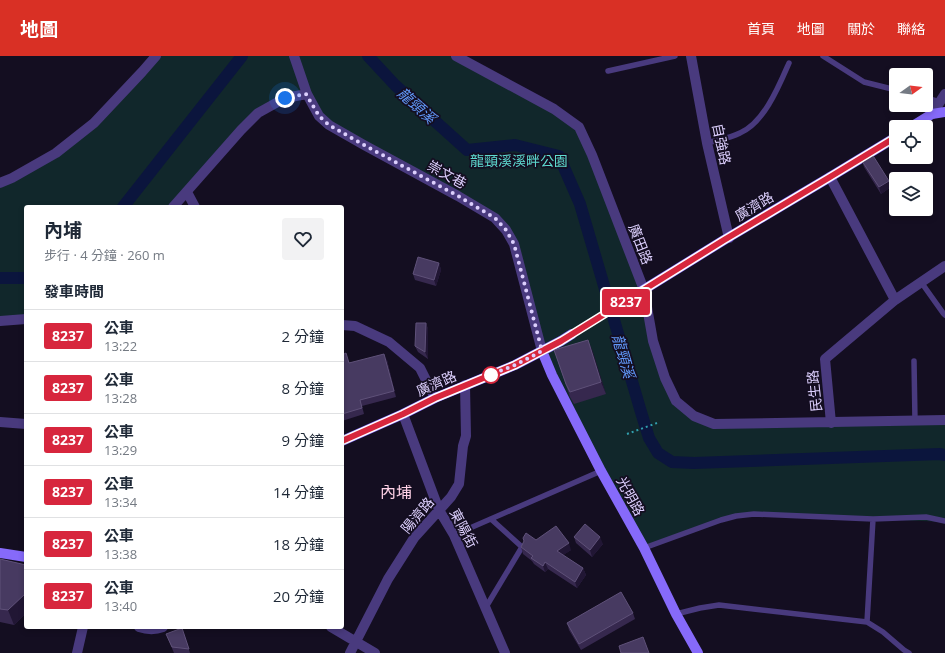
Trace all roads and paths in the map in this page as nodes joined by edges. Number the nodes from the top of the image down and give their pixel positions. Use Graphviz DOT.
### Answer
graph roads {
  1 [pos="156,56"];
  2 [pos="294,56"];
  3 [pos="456,56"];
  4 [pos="675,56"];
  5 [pos="691,56"];
  6 [pos="823,56"];
  7 [pos="789,63"];
  8 [pos="608,71"];
  9 [pos="889,88"];
  10 [pos="306,94"];
  11 [pos="942,98"];
  12 [pos="945,112"];
  13 [pos="932,114"];
  14 [pos="922,120"];
  15 [pos="889,140"];
  16 [pos="707,143"];
  17 [pos="830,177"];
  18 [pos="0,183"];
  19 [pos="187,192"];
  20 [pos="175,205"];
  21 [pos="193,205"];
  22 [pos="729,238"];
  23 [pos="945,266"];
  24 [pos="922,282"];
  25 [pos="644,290"];
  26 [pos="895,300"];
  27 [pos="626,301"];
  28 [pos="945,315"];
  29 [pos="24,319"];
  30 [pos="0,321"];
  31 [pos="344,325"];
  32 [pos="572,334"];
  33 [pos="542,351"];
  34 [pos="914,361"];
  35 [pos="465,386"];
  36 [pos="435,398"];
  37 [pos="403,414"];
  38 [pos="945,420"];
  39 [pos="915,421"];
  40 [pos="0,422"];
  41 [pos="657,423"];
  42 [pos="831,423"];
  43 [pos="24,424"];
  44 [pos="627,434"];
  45 [pos="344,440"];
  46 [pos="601,471"];
  47 [pos="439,510"];
  48 [pos="491,519"];
  49 [pos="873,519"];
  50 [pos="945,521"];
  51 [pos="454,535"];
  52 [pos="644,548"];
  53 [pos="0,553"];
  54 [pos="24,557"];
  55 [pos="486,607"];
  56 [pos="676,614"];
  57 [pos="866,622"];
  58 [pos="83,629"];
  59 [pos="145,629"];
  60 [pos="158,629"];
  61 [pos="335,629"];
  62 [pos="356,641"];
  63 [pos="77,653"];
  64 [pos="350,653"];
  65 [pos="375,653"];
  66 [pos="505,653"];
  67 [pos="698,653"];
  68 [pos="909,653"];
  1 -- 18 [label="street"];
  2 -- 10 [label="street, 崇文巷"];
  3 -- 25 [label="street, 廣田路"];
  4 -- 8 [label="lane"];
  5 -- 16 [label="street, 自強路"];
  6 -- 9 [label="lane"];
  7 -- 16 [label="lane"];
  10 -- 19 [label="street"];
  10 -- 33 [label="street, 崇文巷"];
  11 -- 13 [label="street"];
  12 -- 13 [label="main road"];
  13 -- 14 [label="main road"];
  15 -- 17 [label="main road, 廣濟路"];
  16 -- 22 [label="street, 自強路"];
  17 -- 22 [label="main road, 廣濟路"];
  17 -- 26 [label="street"];
  19 -- 20 [label="street"];
  19 -- 21 [label="street"];
  22 -- 25 [label="main road, 廣濟路"];
  23 -- 24 [label="street, 民生路"];
  24 -- 26 [label="street, 民生路"];
  24 -- 28 [label="lane"];
  25 -- 27 [label="main road, 廣濟路"];
  25 -- 42 [label="street, 廣田路"];
  26 -- 42 [label="street, 民生路"];
  29 -- 30 [label="street"];
  31 -- 36 [label="street"];
  32 -- 33 [label="main road, 廣濟路"];
  33 -- 35 [label="main road, 廣濟路"];
  33 -- 46 [label="main road, 光明路"];
  34 -- 39 [label="lane"];
  35 -- 36 [label="main road, 廣濟路"];
  35 -- 47 [label="street, 陽濟路"];
  36 -- 37 [label="main road, 廣濟路"];
  37 -- 45 [label="main road, 廣濟路"];
  37 -- 47 [label="street, 東陽街"];
  38 -- 39 [label="street, 民生路"];
  39 -- 42 [label="street, 民生路"];
  40 -- 43 [label="street"];
  41 -- 44 [label="path"];
  46 -- 48 [label="lane"];
  46 -- 52 [label="main road, 光明路"];
  47 -- 51 [label="street, 東陽街"];
  47 -- 62 [label="street, 陽濟路"];
  48 -- 51 [label="lane"];
  48 -- 55 [label="lane"];
  49 -- 50 [label="lane"];
  49 -- 52 [label="lane"];
  49 -- 57 [label="lane"];
  51 -- 55 [label="street, 東陽街"];
  52 -- 56 [label="main road, 光明路"];
  53 -- 54 [label="main road"];
  55 -- 66 [label="street, 東陽街"];
  56 -- 57 [label="lane"];
  56 -- 67 [label="main road, 光明路"];
  57 -- 68 [label="lane"];
  58 -- 63 [label="street"];
  59 -- 60 [label="street"];
  61 -- 62 [label="street"];
  62 -- 64 [label="street, 陽濟路"];
  62 -- 65 [label="street"];
}
